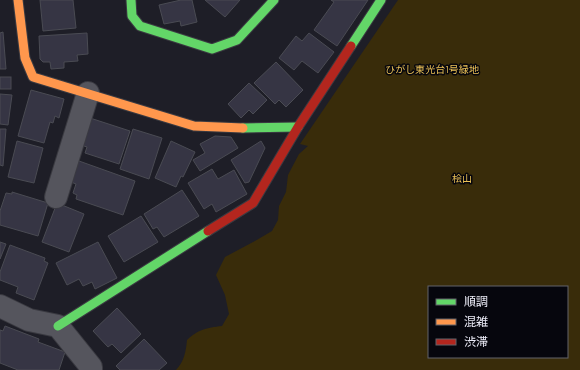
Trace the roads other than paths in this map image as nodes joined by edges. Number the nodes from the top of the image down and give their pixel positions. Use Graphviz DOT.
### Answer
graph roads {
  1 [pos="18,0"];
  2 [pos="131,0"];
  3 [pos="274,0"];
  4 [pos="382,0"];
  5 [pos="88,94"];
  6 [pos="298,127"];
  7 [pos="56,197"];
  8 [pos="0,306"];
  9 [pos="58,326"];
  10 [pos="91,370"];
  1 -- 5 [label="street"];
  2 -- 3 [label="street"];
  4 -- 6 [label="street"];
  5 -- 6 [label="street"];
  5 -- 7 [label="street"];
  6 -- 9 [label="street"];
  8 -- 9 [label="street"];
  9 -- 10 [label="street"];
}
